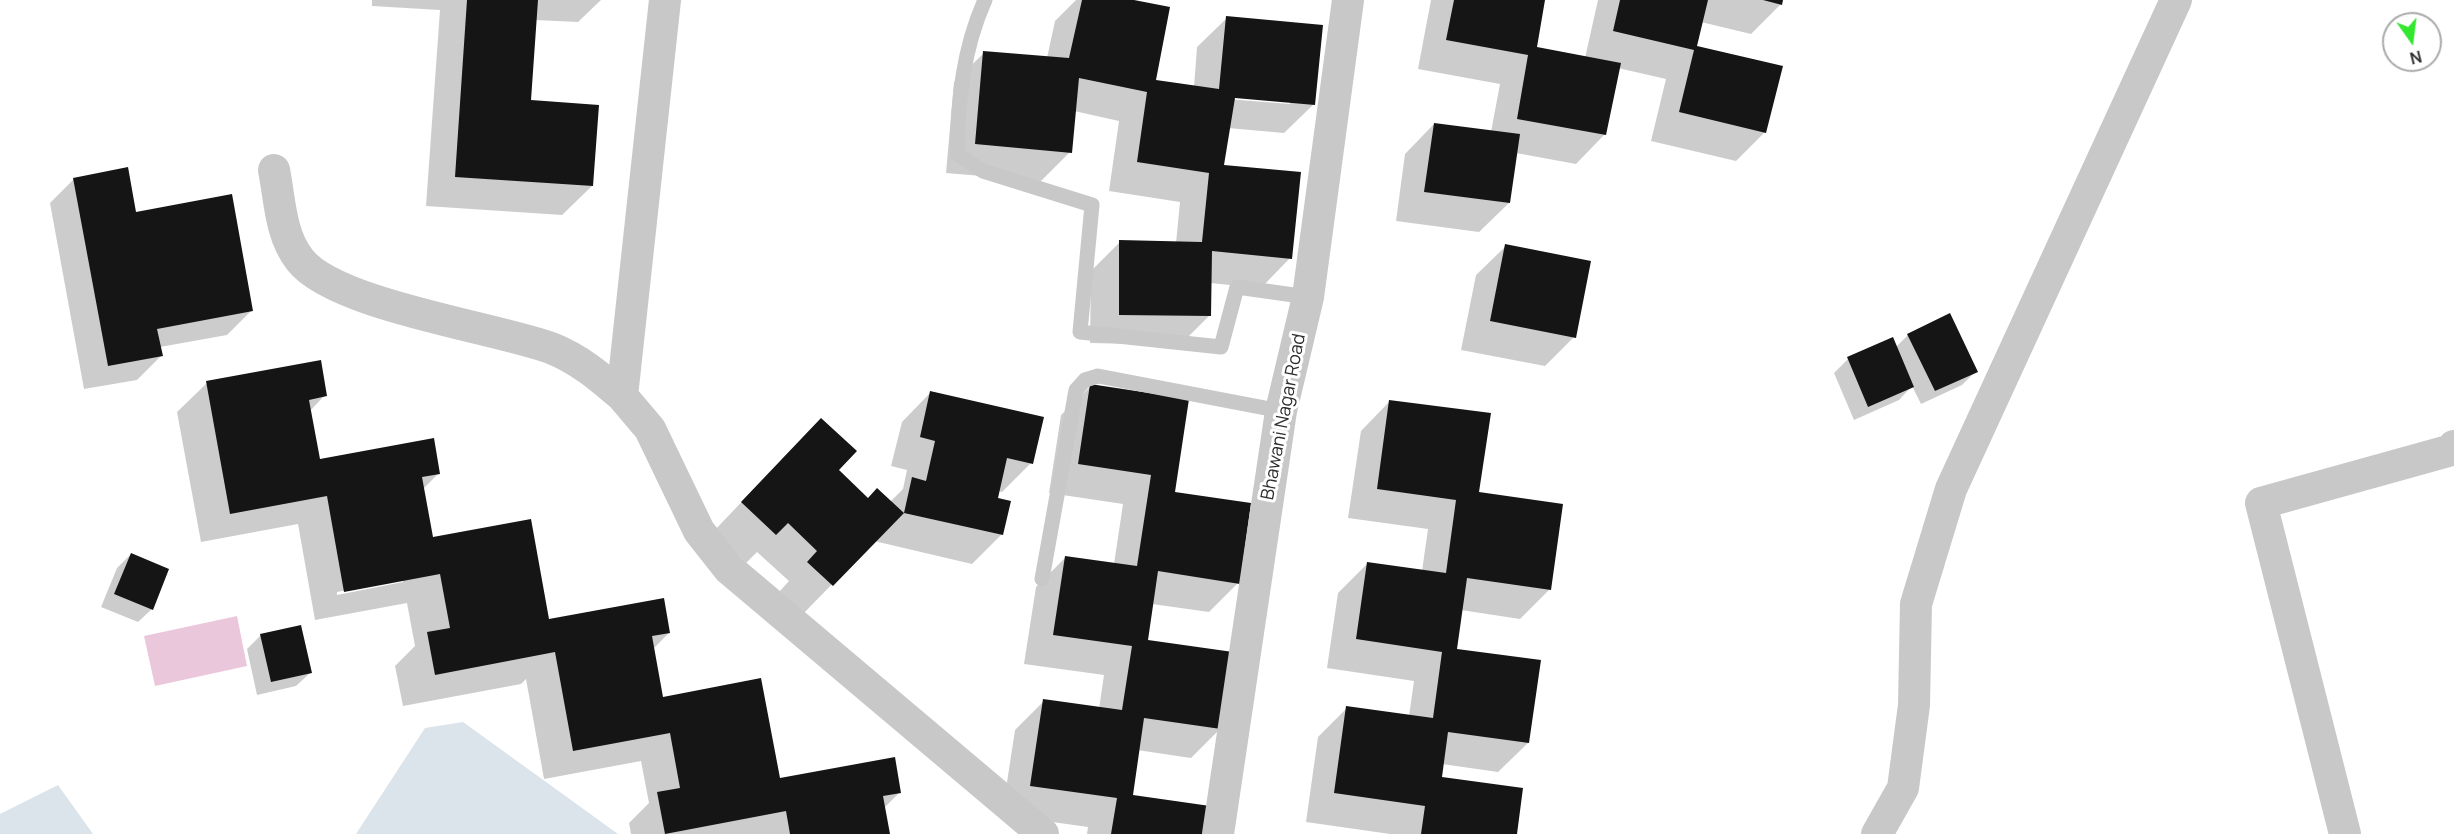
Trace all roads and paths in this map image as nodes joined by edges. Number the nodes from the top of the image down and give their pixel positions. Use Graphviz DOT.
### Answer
graph roads {
  1 [pos="665,0"];
  2 [pos="985,0"];
  3 [pos="1345,0"];
  4 [pos="2176,0"];
  5 [pos="274,170"];
  6 [pos="1308,297"];
  7 [pos="622,396"];
  8 [pos="1281,411"];
  9 [pos="2454,446"];
  10 [pos="1042,579"];
  11 [pos="1043,834"];
  12 [pos="1218,834"];
  13 [pos="1876,834"];
  14 [pos="2345,834"];
  1 -- 7 [label="street"];
  2 -- 6 [label="lane"];
  3 -- 6 [label="street, Bhawani Nagar Road"];
  4 -- 13 [label="street"];
  5 -- 7 [label="street"];
  6 -- 8 [label="street, Bhawani Nagar Road"];
  7 -- 11 [label="street"];
  8 -- 10 [label="lane"];
  8 -- 12 [label="street, Bhawani Nagar Road"];
  9 -- 14 [label="street"];
}
